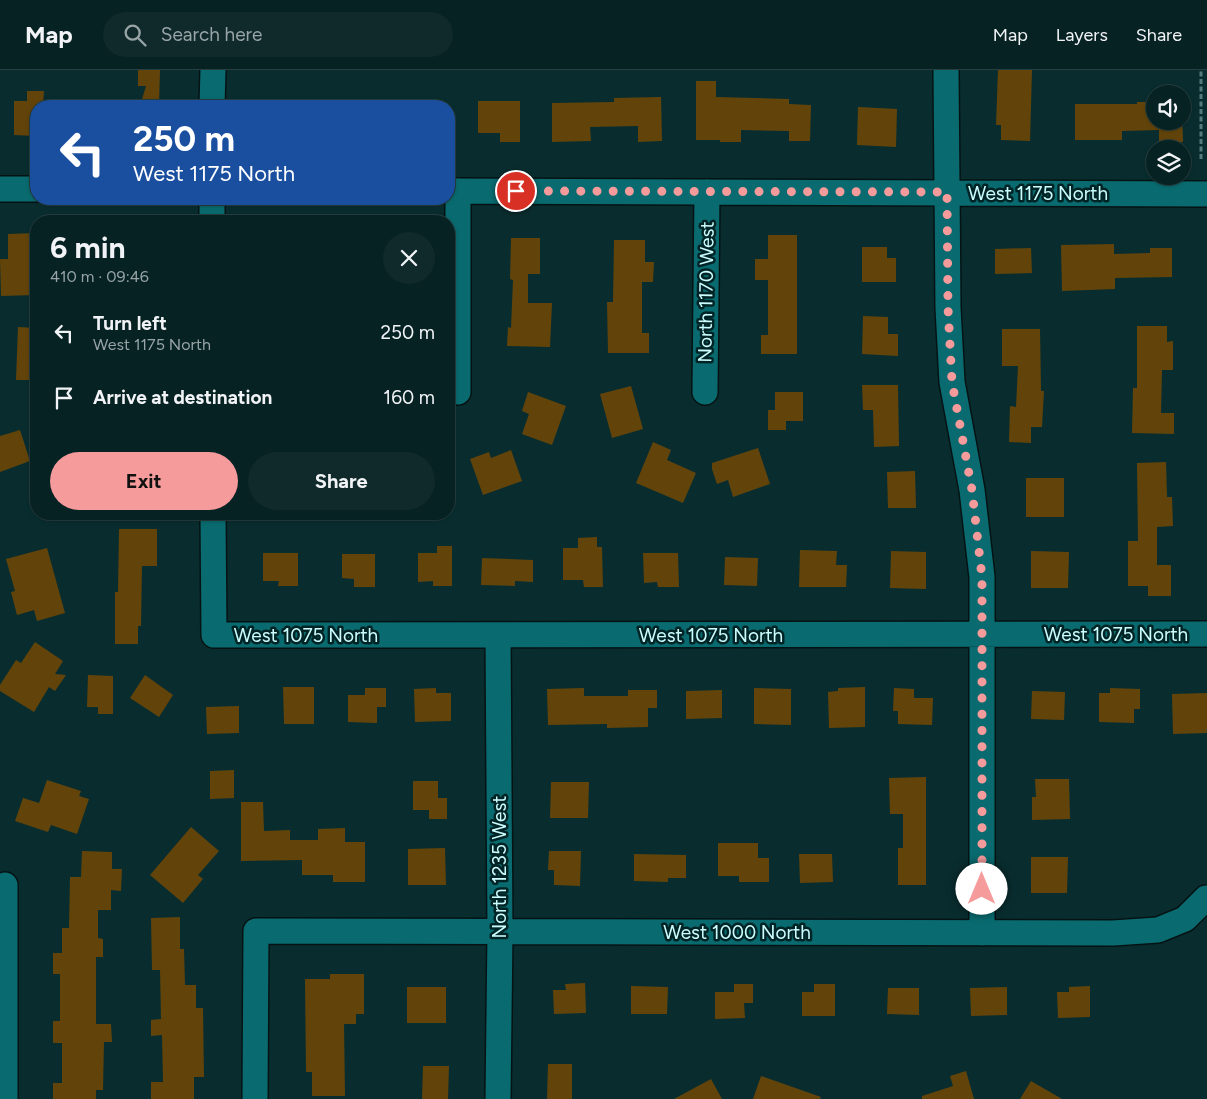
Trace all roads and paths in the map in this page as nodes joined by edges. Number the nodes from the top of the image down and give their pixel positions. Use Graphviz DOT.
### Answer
graph roads {
  1 [pos="213,70"];
  2 [pos="946,70"];
  3 [pos="1201,70"];
  4 [pos="212,100"];
  5 [pos="1200,159"];
  6 [pos="0,189"];
  7 [pos="30,189"];
  8 [pos="455,191"];
  9 [pos="707,192"];
  10 [pos="947,192"];
  11 [pos="1207,194"];
  12 [pos="455,241"];
  13 [pos="458,392"];
  14 [pos="705,392"];
  15 [pos="213,520"];
  16 [pos="1207,634"];
  17 [pos="498,635"];
  18 [pos="982,635"];
  19 [pos="5,886"];
  20 [pos="1206,898"];
  21 [pos="500,932"];
  22 [pos="982,932"];
  23 [pos="5,1099"];
  24 [pos="255,1099"];
  25 [pos="498,1099"];
  1 -- 4 [label="street"];
  2 -- 10 [label="street"];
  3 -- 5 [label="path"];
  6 -- 7 [label="street"];
  8 -- 9 [label="street, West 1175 North"];
  9 -- 10 [label="street, West 1175 North"];
  9 -- 14 [label="street, North 1170 West"];
  10 -- 11 [label="street, West 1175 North"];
  10 -- 18 [label="street"];
  12 -- 13 [label="street"];
  15 -- 17 [label="street, West 1075 North"];
  16 -- 18 [label="street, West 1075 North"];
  17 -- 18 [label="street, West 1075 North"];
  17 -- 21 [label="street, North 1235 West"];
  18 -- 22 [label="street"];
  19 -- 23 [label="street"];
  20 -- 22 [label="street, West 1000 North"];
  21 -- 22 [label="street, West 1000 North"];
  21 -- 24 [label="street, West 1000 North"];
  21 -- 25 [label="street, North 1235 West"];
}
